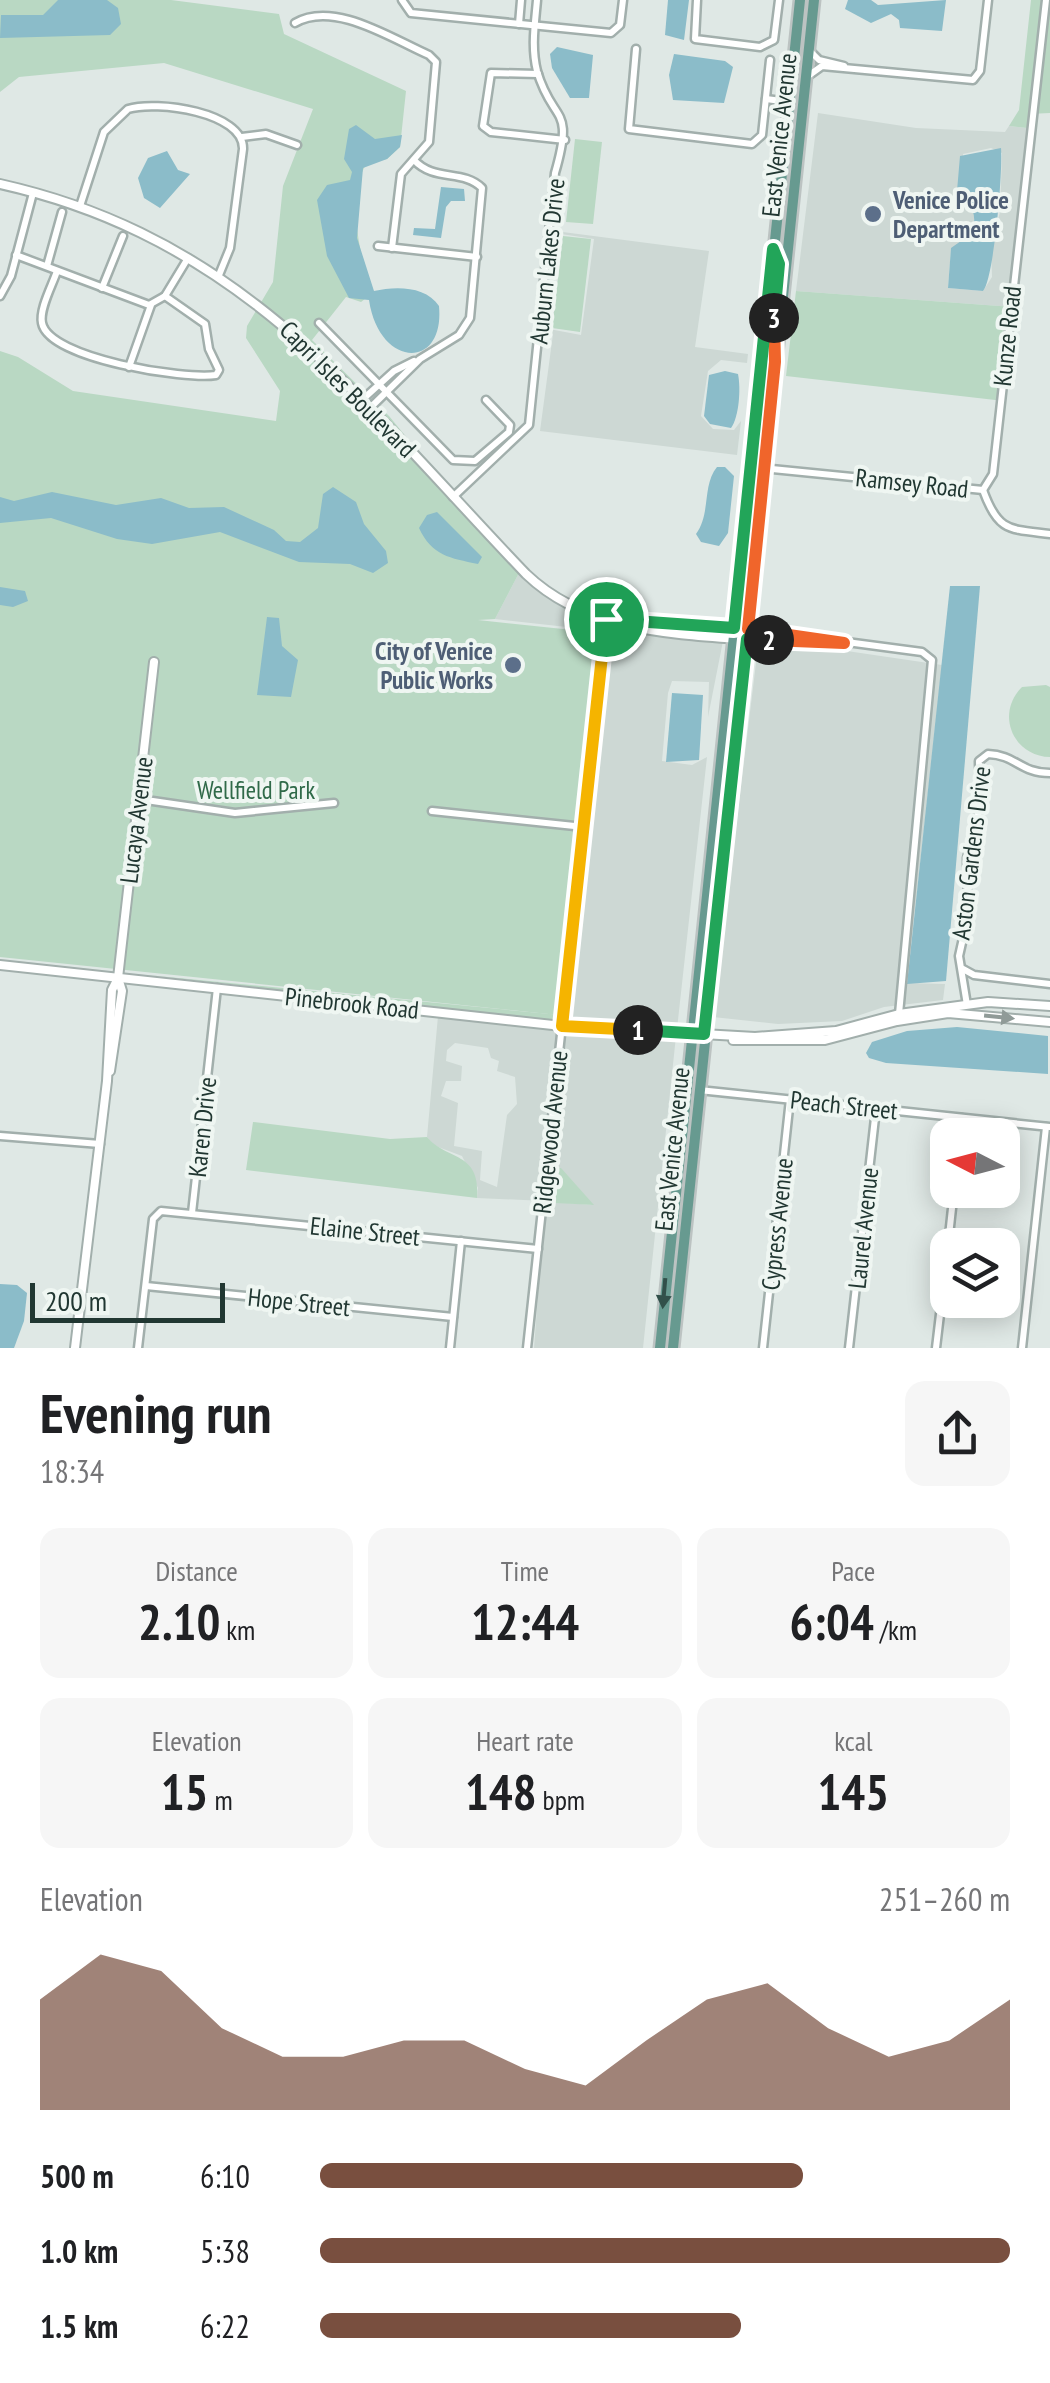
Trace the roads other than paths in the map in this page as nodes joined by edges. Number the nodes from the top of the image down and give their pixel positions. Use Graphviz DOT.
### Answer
graph roads {
  1 [pos="402,0"];
  2 [pos="521,0"];
  3 [pos="537,0"];
  4 [pos="624,0"];
  5 [pos="697,0"];
  6 [pos="779,0"];
  7 [pos="800,0"];
  8 [pos="814,0"];
  9 [pos="988,0"];
  10 [pos="1046,0"];
  11 [pos="295,22"];
  12 [pos="519,24"];
  13 [pos="534,26"];
  14 [pos="809,42"];
  15 [pos="636,49"];
  16 [pos="770,60"];
  17 [pos="845,67"];
  18 [pos="538,74"];
  19 [pos="805,92"];
  20 [pos="766,98"];
  21 [pos="789,102"];
  22 [pos="242,137"];
  23 [pos="565,140"];
  24 [pos="298,144"];
  25 [pos="414,160"];
  26 [pos="0,184"];
  27 [pos="33,192"];
  28 [pos="80,206"];
  29 [pos="62,212"];
  30 [pos="123,236"];
  31 [pos="378,246"];
  32 [pos="392,248"];
  33 [pos="773,249"];
  34 [pos="16,254"];
  35 [pos="189,256"];
  36 [pos="477,257"];
  37 [pos="47,266"];
  38 [pos="57,270"];
  39 [pos="219,274"];
  40 [pos="102,288"];
  41 [pos="0,296"];
  42 [pos="165,296"];
  43 [pos="152,305"];
  44 [pos="319,323"];
  45 [pos="420,359"];
  46 [pos="775,362"];
  47 [pos="129,366"];
  48 [pos="378,385"];
  49 [pos="385,393"];
  50 [pos="362,400"];
  51 [pos="486,400"];
  52 [pos="370,408"];
  53 [pos="752,467"];
  54 [pos="764,468"];
  55 [pos="983,490"];
  56 [pos="453,497"];
  57 [pos="1050,534"];
  58 [pos="606,619"];
  59 [pos="734,633"];
  60 [pos="748,634"];
  61 [pos="154,662"];
  62 [pos="720,765"];
  63 [pos="1050,773"];
  64 [pos="139,799"];
  65 [pos="334,803"];
  66 [pos="432,811"];
  67 [pos="584,826"];
  68 [pos="712,838"];
  69 [pos="725,848"];
  70 [pos="719,902"];
  71 [pos="960,964"];
  72 [pos="0,965"];
  73 [pos="974,975"];
  74 [pos="118,978"];
  75 [pos="965,984"];
  76 [pos="1050,984"];
  77 [pos="217,988"];
  78 [pos="967,1005"];
  79 [pos="1050,1006"];
  80 [pos="899,1014"];
  81 [pos="1050,1022"];
  82 [pos="562,1026"];
  83 [pos="692,1033"];
  84 [pos="704,1034"];
  85 [pos="782,1039"];
  86 [pos="698,1090"];
  87 [pos="790,1100"];
  88 [pos="876,1109"];
  89 [pos="962,1118"];
  90 [pos="1020,1124"];
  91 [pos="1048,1127"];
  92 [pos="0,1136"];
  93 [pos="100,1144"];
  94 [pos="192,1213"];
  95 [pos="461,1242"];
  96 [pos="538,1249"];
  97 [pos="145,1286"];
  98 [pos="453,1318"];
  99 [pos="940,1318"];
  100 [pos="75,1348"];
  101 [pos="138,1348"];
  102 [pos="450,1348"];
  103 [pos="526,1348"];
  104 [pos="660,1348"];
  105 [pos="672,1348"];
  106 [pos="763,1348"];
  107 [pos="850,1348"];
  108 [pos="936,1348"];
  109 [pos="1022,1348"];
  1 -- 12 [label="street"];
  2 -- 12 [label="street"];
  3 -- 13 [label="street"];
  4 -- 13 [label="street"];
  5 -- 6 [label="street"];
  7 -- 21 [label="main road, East Venice Avenue"];
  8 -- 14 [label="main road, East Venice Avenue"];
  9 -- 17 [label="street"];
  10 -- 55 [label="street, Kunze Road"];
  11 -- 25 [label="street"];
  12 -- 13 [label="street"];
  13 -- 18 [label="street"];
  14 -- 17 [label="street"];
  14 -- 19 [label="main road, East Venice Avenue"];
  15 -- 20 [label="street"];
  16 -- 20 [label="street"];
  17 -- 19 [label="street"];
  18 -- 23 [label="street"];
  18 -- 23 [label="street"];
  19 -- 46 [label="main road, East Venice Avenue"];
  20 -- 21 [label="street"];
  21 -- 33 [label="main road, East Venice Avenue"];
  22 -- 24 [label="street"];
  22 -- 28 [label="street"];
  22 -- 39 [label="street"];
  23 -- 56 [label="street, Auburn Lakes Drive"];
  25 -- 32 [label="street"];
  25 -- 36 [label="street"];
  26 -- 27 [label="street, Capri Isles Boulevard"];
  27 -- 28 [label="street, Capri Isles Boulevard"];
  27 -- 34 [label="street"];
  28 -- 35 [label="street, Capri Isles Boulevard"];
  29 -- 37 [label="street"];
  30 -- 40 [label="street"];
  31 -- 32 [label="street"];
  32 -- 36 [label="street"];
  33 -- 46 [label="main road"];
  33 -- 53 [label="main road, East Venice Avenue"];
  34 -- 37 [label="street"];
  34 -- 41 [label="street"];
  35 -- 39 [label="street, Capri Isles Boulevard"];
  35 -- 42 [label="street"];
  36 -- 45 [label="street"];
  37 -- 38 [label="street"];
  38 -- 40 [label="street"];
  38 -- 47 [label="street"];
  39 -- 50 [label="street, Capri Isles Boulevard"];
  40 -- 43 [label="street"];
  42 -- 43 [label="street"];
  42 -- 47 [label="street"];
  43 -- 47 [label="street"];
  44 -- 48 [label="street"];
  45 -- 48 [label="street"];
  45 -- 49 [label="street"];
  46 -- 54 [label="main road, East Venice Avenue"];
  48 -- 49 [label="street"];
  48 -- 50 [label="street"];
  49 -- 51 [label="street"];
  49 -- 52 [label="street"];
  50 -- 52 [label="street, Capri Isles Boulevard"];
  52 -- 56 [label="street, Capri Isles Boulevard"];
  53 -- 54 [label="street, Ramsey Road"];
  53 -- 59 [label="main road, East Venice Avenue"];
  54 -- 55 [label="street, Ramsey Road"];
  54 -- 60 [label="main road, East Venice Avenue"];
  55 -- 57 [label="street, Ramsey Road"];
  56 -- 58 [label="street, Capri Isles Boulevard"];
  58 -- 59 [label="street, Capri Isles Boulevard"];
  58 -- 67 [label="street, Ridgewood Avenue"];
  59 -- 60 [label="street, Capri Isles Boulevard"];
  59 -- 62 [label="main road, East Venice Avenue"];
  60 -- 69 [label="main road, East Venice Avenue"];
  60 -- 80 [label="street"];
  61 -- 64 [label="street, Lucaya Avenue"];
  62 -- 68 [label="main road, East Venice Avenue"];
  62 -- 69 [label="main road"];
  63 -- 71 [label="street, Aston Gardens Drive"];
  64 -- 65 [label="street"];
  64 -- 74 [label="street, Lucaya Avenue"];
  66 -- 67 [label="street"];
  67 -- 82 [label="street, Ridgewood Avenue"];
  68 -- 70 [label="main road"];
  68 -- 83 [label="main road, East Venice Avenue"];
  69 -- 70 [label="main road, East Venice Avenue"];
  70 -- 84 [label="main road, East Venice Avenue"];
  71 -- 73 [label="street, Aston Gardens Drive"];
  71 -- 75 [label="street, Aston Gardens Drive"];
  72 -- 74 [label="street, Pinebrook Road"];
  73 -- 75 [label="street"];
  73 -- 76 [label="street, Aston Gardens Drive"];
  74 -- 77 [label="street, Pinebrook Road"];
  74 -- 93 [label="street, Lucaya Avenue"];
  75 -- 78 [label="street, Aston Gardens Drive"];
  77 -- 82 [label="street, Pinebrook Road"];
  77 -- 94 [label="street, Karen Drive"];
  78 -- 79 [label="street, Pinebrook Road"];
  78 -- 80 [label="street, Pinebrook Road"];
  80 -- 85 [label="street, Pinebrook Road"];
  85 -- 81 [label="street, Pinebrook Road, one-way"];
  82 -- 83 [label="street, Pinebrook Road"];
  82 -- 96 [label="street, Ridgewood Avenue"];
  83 -- 84 [label="street, Pinebrook Road"];
  83 -- 104 [label="main road, East Venice Avenue, one-way"];
  84 -- 85 [label="street, Pinebrook Road"];
  84 -- 86 [label="main road, East Venice Avenue"];
  86 -- 87 [label="street, Peach Street"];
  86 -- 105 [label="main road, East Venice Avenue"];
  87 -- 88 [label="street, Peach Street"];
  87 -- 106 [label="street, Cypress Avenue"];
  88 -- 89 [label="street, Peach Street"];
  88 -- 107 [label="street, Laurel Avenue"];
  90 -- 91 [label="street, Peach Street"];
  91 -- 109 [label="street"];
  92 -- 93 [label="street"];
  93 -- 100 [label="street, Lucaya Avenue"];
  94 -- 95 [label="street, Elaine Street"];
  94 -- 97 [label="street, Karen Drive"];
  95 -- 96 [label="street, Elaine Street"];
  95 -- 98 [label="street"];
  96 -- 103 [label="street, Ridgewood Avenue"];
  97 -- 98 [label="street, Hope Street"];
  97 -- 101 [label="street, Karen Drive"];
  98 -- 102 [label="street"];
  99 -- 108 [label="street"];
}
